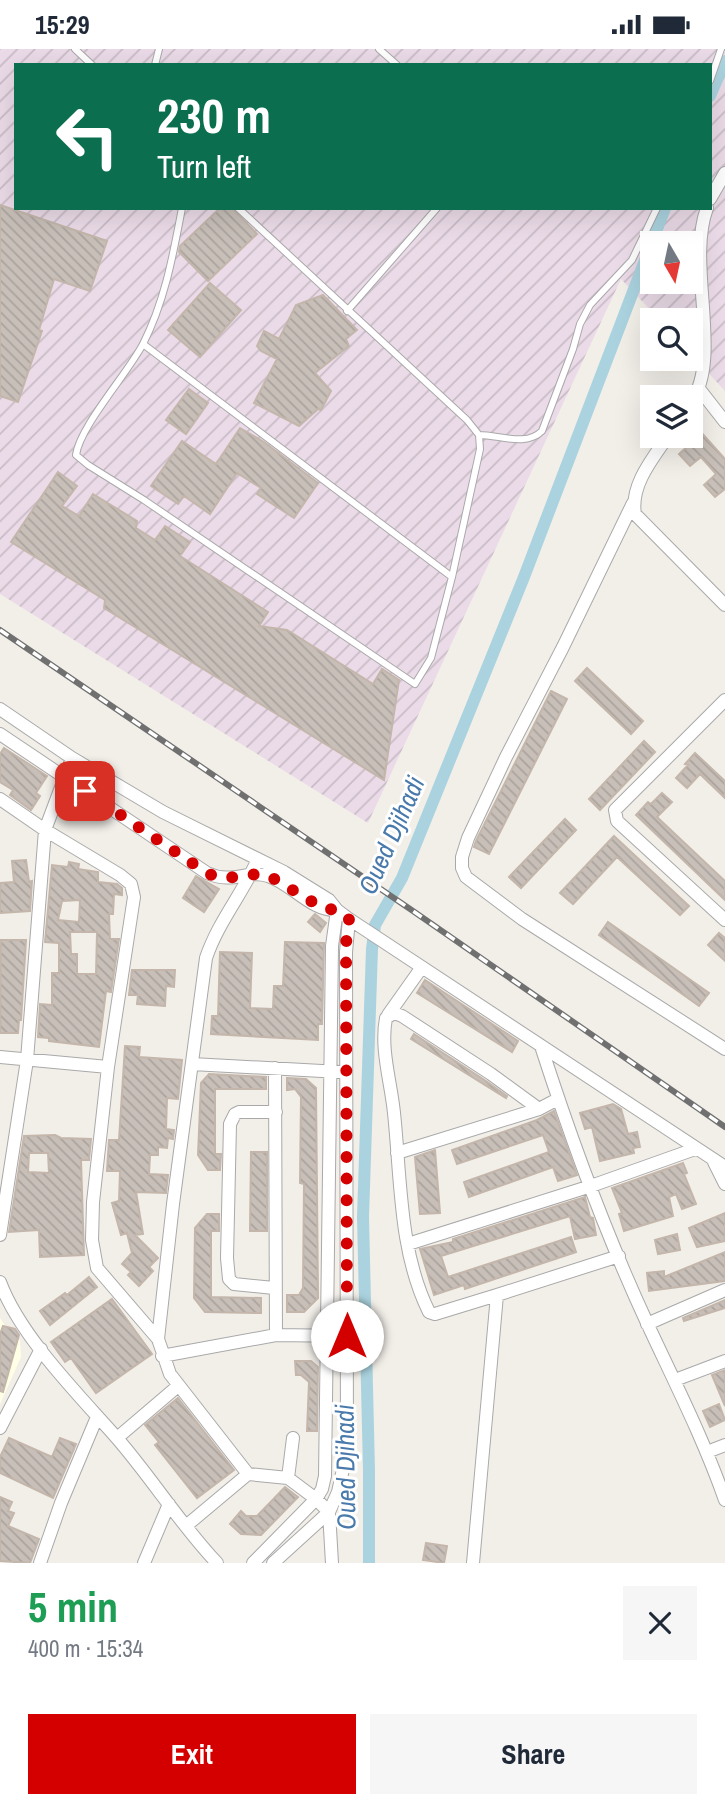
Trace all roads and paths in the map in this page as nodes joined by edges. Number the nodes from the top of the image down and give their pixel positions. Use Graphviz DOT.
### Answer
graph roads {
  1 [pos="75,49"];
  2 [pos="379,49"];
  3 [pos="721,49"];
  4 [pos="90,63"];
  5 [pos="395,63"];
  6 [pos="712,75"];
  7 [pos="725,173"];
  8 [pos="712,196"];
  9 [pos="182,210"];
  10 [pos="240,210"];
  11 [pos="435,210"];
  12 [pos="656,210"];
  13 [pos="706,210"];
  14 [pos="347,310"];
  15 [pos="143,344"];
  16 [pos="701,385"];
  17 [pos="703,394"];
  18 [pos="725,422"];
  19 [pos="480,435"];
  20 [pos="661,448"];
  21 [pos="634,503"];
  22 [pos="452,577"];
  23 [pos="725,605"];
  24 [pos="725,700"];
  25 [pos="0,709"];
  26 [pos="0,734"];
  27 [pos="72,758"];
  28 [pos="63,777"];
  29 [pos="0,799"];
  30 [pos="45,830"];
  31 [pos="258,859"];
  32 [pos="251,876"];
  33 [pos="337,910"];
  34 [pos="349,919"];
  35 [pos="725,920"];
  36 [pos="422,967"];
  37 [pos="388,1014"];
  38 [pos="541,1046"];
  39 [pos="725,1049"];
  40 [pos="0,1057"];
  41 [pos="27,1060"];
  42 [pos="191,1064"];
  43 [pos="108,1067"];
  44 [pos="275,1068"];
  45 [pos="331,1071"];
  46 [pos="347,1072"];
  47 [pos="558,1099"];
  48 [pos="539,1109"];
  49 [pos="276,1112"];
  50 [pos="695,1149"];
  51 [pos="397,1153"];
  52 [pos="719,1164"];
  53 [pos="725,1184"];
  54 [pos="591,1186"];
  55 [pos="0,1235"];
  56 [pos="408,1244"];
  57 [pos="619,1256"];
  58 [pos="0,1282"];
  59 [pos="274,1288"];
  60 [pos="725,1290"];
  61 [pos="497,1295"];
  62 [pos="647,1324"];
  63 [pos="276,1335"];
  64 [pos="347,1336"];
  65 [pos="325,1337"];
  66 [pos="158,1339"];
  67 [pos="41,1349"];
  68 [pos="162,1356"];
  69 [pos="725,1360"];
  70 [pos="675,1380"];
  71 [pos="178,1386"];
  72 [pos="4,1411"];
  73 [pos="97,1417"];
  74 [pos="0,1428"];
  75 [pos="117,1438"];
  76 [pos="293,1439"];
  77 [pos="725,1445"];
  78 [pos="707,1452"];
  79 [pos="248,1474"];
  80 [pos="288,1478"];
  81 [pos="316,1499"];
  82 [pos="725,1500"];
  83 [pos="169,1504"];
  84 [pos="329,1512"];
  85 [pos="187,1525"];
  86 [pos="40,1563"];
  87 [pos="144,1563"];
  88 [pos="217,1563"];
  89 [pos="253,1563"];
  90 [pos="273,1563"];
  91 [pos="332,1563"];
  92 [pos="473,1563"];
  1 -- 4 [label="lane"];
  2 -- 5 [label="lane"];
  3 -- 6 [label="lane"];
  7 -- 8 [label="street"];
  9 -- 15 [label="lane"];
  10 -- 14 [label="lane"];
  11 -- 14 [label="lane"];
  12 -- 19 [label="lane"];
  13 -- 16 [label="street"];
  14 -- 19 [label="lane"];
  15 -- 22 [label="lane"];
  15 -- 22 [label="lane"];
  17 -- 18 [label="street"];
  19 -- 22 [label="lane"];
  20 -- 21 [label="street"];
  21 -- 23 [label="street"];
  21 -- 39 [label="street"];
  24 -- 35 [label="street"];
  25 -- 27 [label="street"];
  26 -- 28 [label="street"];
  27 -- 28 [label="street"];
  27 -- 31 [label="street"];
  28 -- 30 [label="street"];
  28 -- 32 [label="street"];
  29 -- 30 [label="street"];
  30 -- 41 [label="street"];
  30 -- 43 [label="street"];
  31 -- 32 [label="street"];
  31 -- 33 [label="street"];
  32 -- 33 [label="street"];
  32 -- 42 [label="street"];
  33 -- 34 [label="street"];
  33 -- 45 [label="street"];
  34 -- 36 [label="street"];
  34 -- 46 [label="street"];
  36 -- 37 [label="street"];
  36 -- 38 [label="street"];
  37 -- 48 [label="street"];
  37 -- 51 [label="street"];
  38 -- 47 [label="street"];
  38 -- 50 [label="street"];
  40 -- 41 [label="street"];
  41 -- 43 [label="street"];
  41 -- 55 [label="street"];
  42 -- 44 [label="street"];
  42 -- 66 [label="street"];
  43 -- 66 [label="street"];
  44 -- 45 [label="street"];
  44 -- 49 [label="street"];
  45 -- 46 [label="street"];
  45 -- 65 [label="street"];
  46 -- 64 [label="street"];
  47 -- 48 [label="street"];
  47 -- 54 [label="street"];
  48 -- 51 [label="street"];
  49 -- 59 [label="street"];
  49 -- 59 [label="street"];
  50 -- 52 [label="street"];
  50 -- 54 [label="street"];
  51 -- 56 [label="street"];
  52 -- 53 [label="street"];
  54 -- 56 [label="street"];
  54 -- 57 [label="street"];
  56 -- 61 [label="street"];
  57 -- 61 [label="street"];
  57 -- 62 [label="street"];
  58 -- 67 [label="street"];
  59 -- 63 [label="street"];
  60 -- 62 [label="street"];
  61 -- 92 [label="street"];
  62 -- 70 [label="street"];
  63 -- 65 [label="street"];
  63 -- 68 [label="street"];
  64 -- 65 [label="street"];
  64 -- 84 [label="street"];
  65 -- 81 [label="street"];
  66 -- 68 [label="street"];
  67 -- 72 [label="street"];
  67 -- 73 [label="street"];
  68 -- 71 [label="street"];
  69 -- 70 [label="street"];
  70 -- 78 [label="street"];
  71 -- 75 [label="street"];
  71 -- 79 [label="street"];
  72 -- 74 [label="street"];
  73 -- 75 [label="street"];
  73 -- 86 [label="street"];
  75 -- 83 [label="street"];
  76 -- 80 [label="street"];
  77 -- 78 [label="street"];
  78 -- 82 [label="street"];
  79 -- 80 [label="street"];
  79 -- 85 [label="street"];
  80 -- 81 [label="street"];
  81 -- 84 [label="street"];
  81 -- 89 [label="street"];
  83 -- 85 [label="street"];
  83 -- 87 [label="street"];
  84 -- 90 [label="street"];
  84 -- 91 [label="street"];
  85 -- 88 [label="street"];
}
